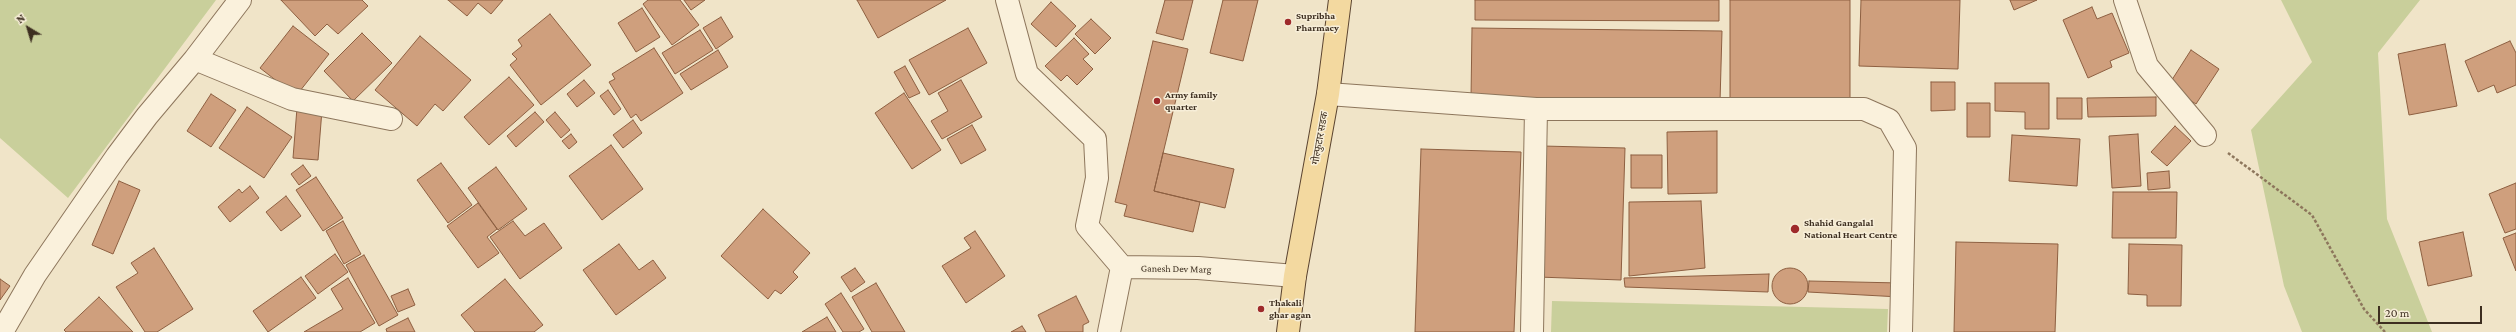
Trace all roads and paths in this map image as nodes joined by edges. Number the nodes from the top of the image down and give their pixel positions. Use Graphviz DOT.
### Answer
graph roads {
  1 [pos="240,0"];
  2 [pos="1007,0"];
  3 [pos="1340,0"];
  4 [pos="2125,0"];
  5 [pos="195,59"];
  6 [pos="1328,94"];
  7 [pos="1536,109"];
  8 [pos="391,119"];
  9 [pos="2205,135"];
  10 [pos="1122,267"];
  11 [pos="1295,276"];
  12 [pos="2,332"];
  13 [pos="1109,332"];
  14 [pos="1288,332"];
  15 [pos="1532,332"];
  16 [pos="1901,332"];
  17 [pos="2385,332"];
  1 -- 5 [label="street"];
  2 -- 10 [label="street"];
  3 -- 6 [label="main road, गोल्फुटार सडक"];
  4 -- 9 [label="street"];
  5 -- 8 [label="street"];
  5 -- 12 [label="street"];
  6 -- 7 [label="street"];
  6 -- 11 [label="main road, गोल्फुटार सडक"];
  7 -- 15 [label="street"];
  7 -- 16 [label="street"];
  9 -- 17 [label="path"];
  10 -- 11 [label="street, Ganesh Dev Marg"];
  10 -- 13 [label="street"];
  11 -- 14 [label="main road, गोल्फुटार सडक"];
}
